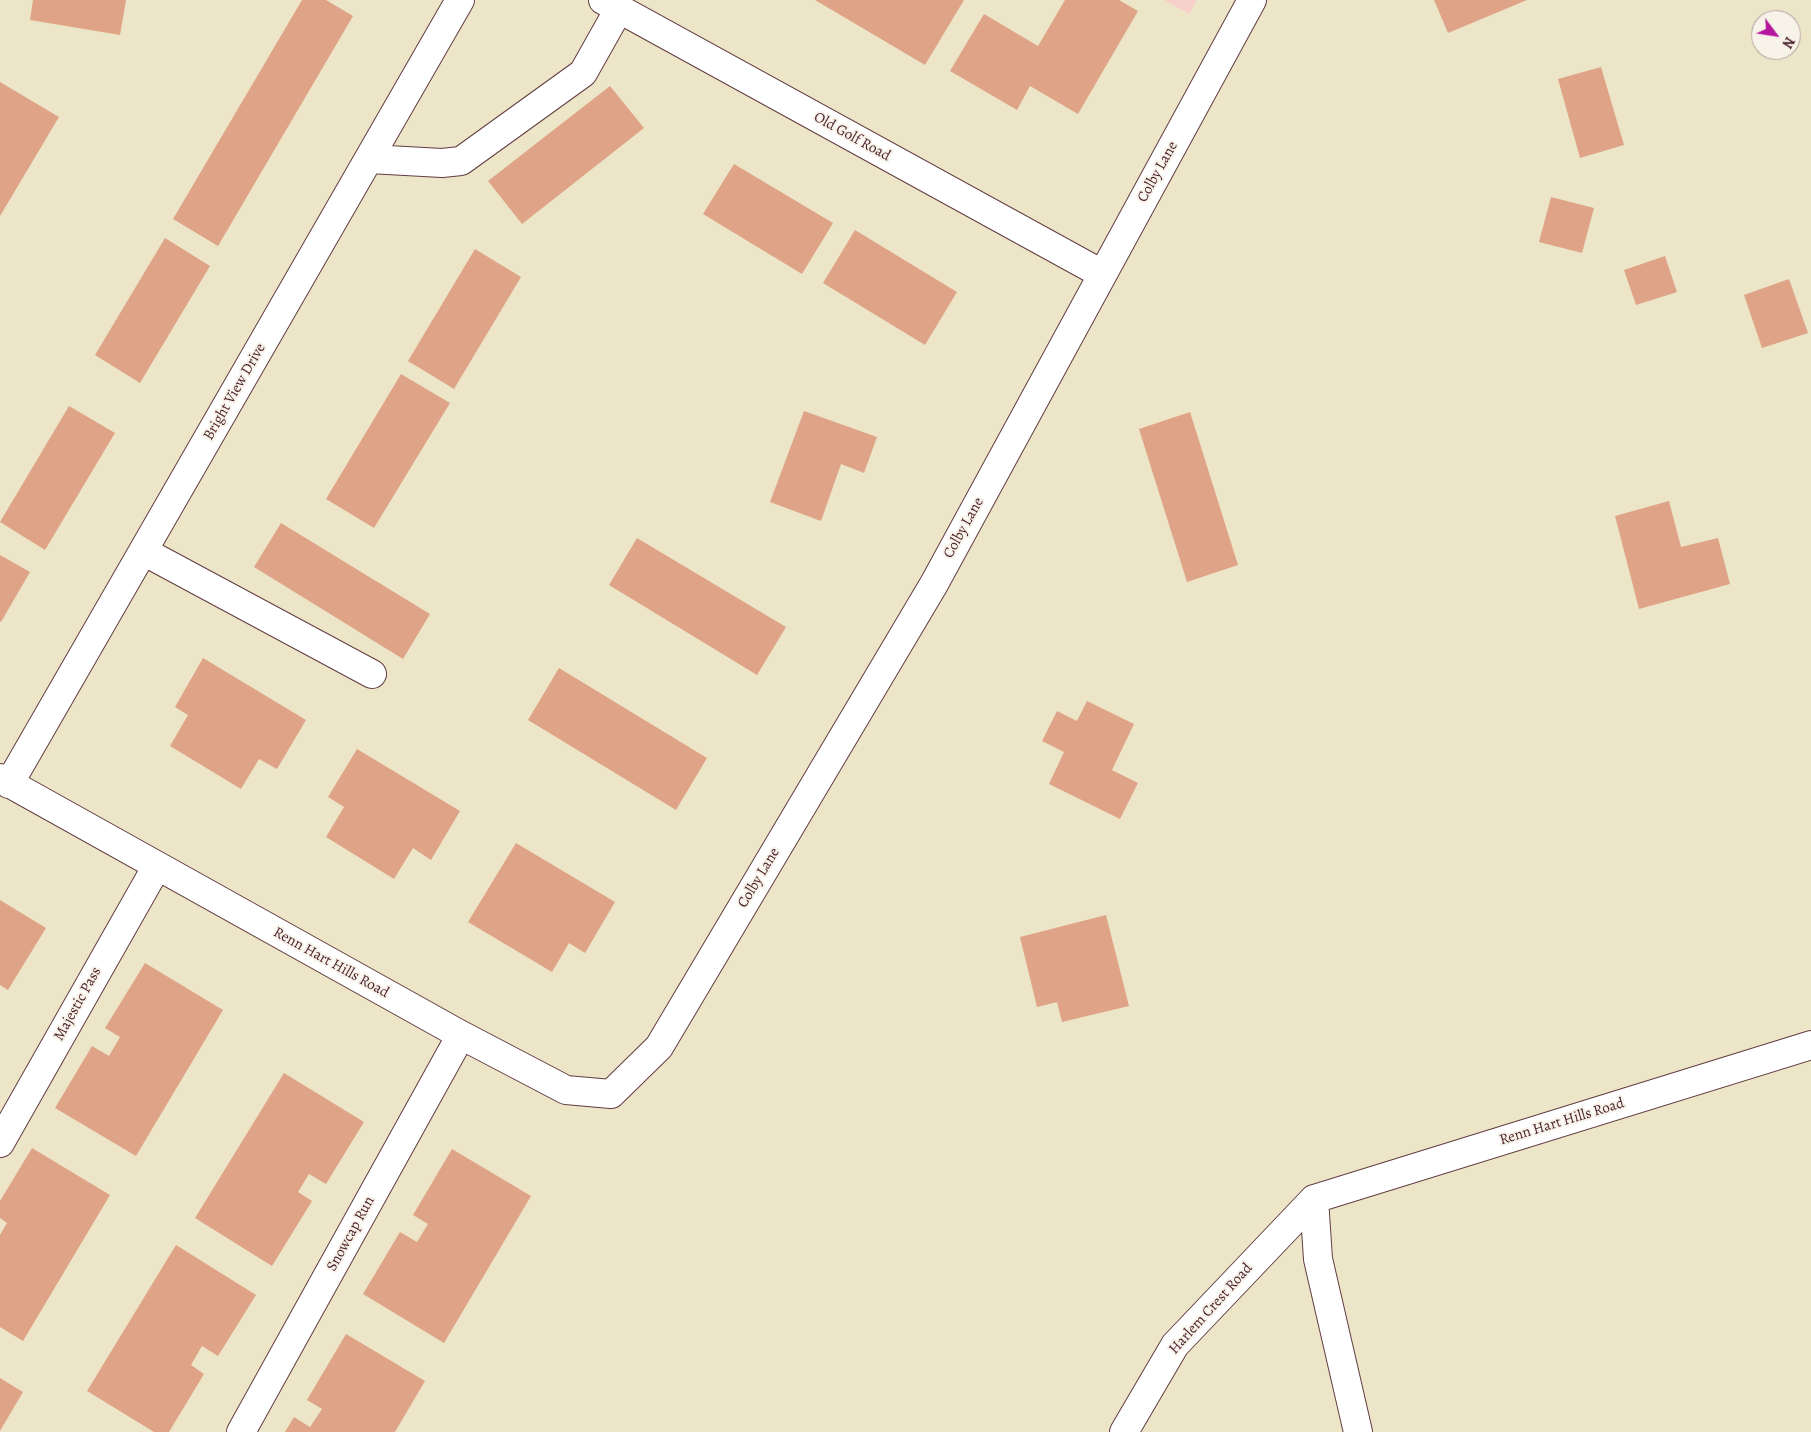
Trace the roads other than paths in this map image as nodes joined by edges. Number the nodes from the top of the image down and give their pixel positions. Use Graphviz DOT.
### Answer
graph roads {
  1 [pos="460,0"];
  2 [pos="1252,0"];
  3 [pos="611,4"];
  4 [pos="369,159"];
  5 [pos="1102,274"];
  6 [pos="143,551"];
  7 [pos="372,674"];
  8 [pos="5,781"];
  9 [pos="157,866"];
  10 [pos="461,1035"];
  11 [pos="1811,1045"];
  12 [pos="659,1047"];
  13 [pos="0,1143"];
  14 [pos="1314,1198"];
  15 [pos="241,1432"];
  16 [pos="1124,1432"];
  17 [pos="1358,1432"];
  1 -- 4 [label="street, Bright View Drive"];
  2 -- 5 [label="street, Colby Lane"];
  3 -- 4 [label="street"];
  3 -- 5 [label="street, Old Golf Road"];
  4 -- 6 [label="street, Bright View Drive"];
  5 -- 12 [label="street, Colby Lane"];
  6 -- 7 [label="street"];
  6 -- 8 [label="street, Bright View Drive"];
  8 -- 9 [label="street, Renn Hart Hills Road"];
  9 -- 10 [label="street, Renn Hart Hills Road"];
  9 -- 13 [label="street, Majestic Pass"];
  10 -- 12 [label="street, Renn Hart Hills Road"];
  10 -- 15 [label="street, Snowcap Run"];
  11 -- 14 [label="street, Renn Hart Hills Road"];
  14 -- 16 [label="street, Harlem Crest Road"];
  14 -- 17 [label="street"];
}
